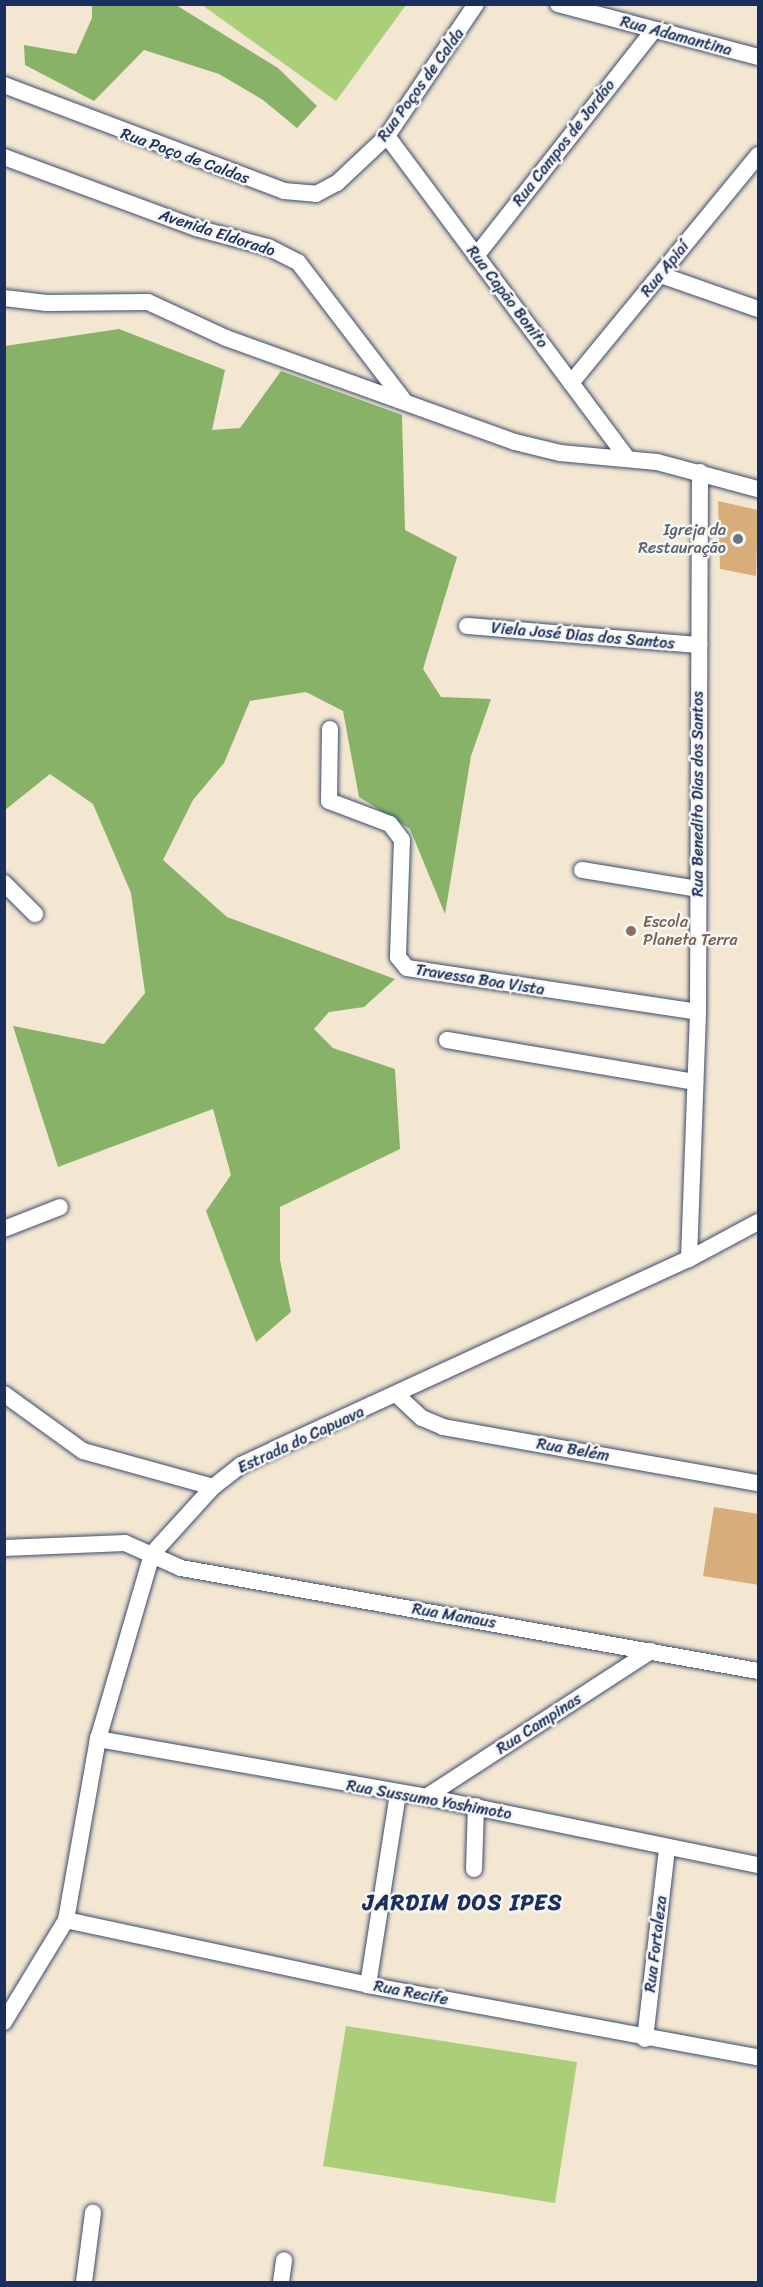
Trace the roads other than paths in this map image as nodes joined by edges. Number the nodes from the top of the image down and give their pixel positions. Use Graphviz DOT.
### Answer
graph roads {
  1 [pos="476,4"];
  2 [pos="558,4"];
  3 [pos="653,31"];
  4 [pos="759,57"];
  5 [pos="4,85"];
  6 [pos="387,136"];
  7 [pos="759,155"];
  8 [pos="4,157"];
  9 [pos="362,161"];
  10 [pos="476,256"];
  11 [pos="661,275"];
  12 [pos="4,298"];
  13 [pos="759,309"];
  14 [pos="571,383"];
  15 [pos="405,402"];
  16 [pos="627,458"];
  17 [pos="700,472"];
  18 [pos="759,489"];
  19 [pos="467,626"];
  20 [pos="699,645"];
  21 [pos="330,729"];
  22 [pos="582,870"];
  23 [pos="4,883"];
  24 [pos="698,889"];
  25 [pos="35,914"];
  26 [pos="698,1012"];
  27 [pos="447,1040"];
  28 [pos="695,1082"];
  29 [pos="60,1207"];
  30 [pos="759,1222"];
  31 [pos="4,1229"];
  32 [pos="689,1260"];
  33 [pos="4,1394"];
  34 [pos="397,1395"];
  35 [pos="759,1483"];
  36 [pos="213,1487"];
  37 [pos="4,1548"];
  38 [pos="152,1554"];
  39 [pos="651,1651"];
  40 [pos="759,1671"];
  41 [pos="98,1739"];
  42 [pos="398,1794"];
  43 [pos="426,1797"];
  44 [pos="476,1806"];
  45 [pos="667,1848"];
  46 [pos="759,1864"];
  47 [pos="474,1869"];
  48 [pos="66,1920"];
  49 [pos="368,1985"];
  50 [pos="4,2022"];
  51 [pos="645,2039"];
  52 [pos="759,2057"];
  53 [pos="93,2213"];
  54 [pos="284,2260"];
  55 [pos="84,2283"];
  56 [pos="281,2283"];
  1 -- 6 [label="street, Rua Poços de Calda"];
  2 -- 3 [label="street, Rua Adamantina"];
  3 -- 4 [label="street, Rua Adamantina"];
  3 -- 10 [label="street, Rua Campos de Jordão"];
  5 -- 9 [label="street, Rua Poço de Caldas"];
  6 -- 9 [label="street, Rua Poços de Calda"];
  6 -- 10 [label="street, Rua Capão Bonito"];
  7 -- 11 [label="street, Rua Apiaí"];
  8 -- 15 [label="street, Avenida Eldorado"];
  10 -- 14 [label="street, Rua Capão Bonito"];
  11 -- 13 [label="street"];
  11 -- 14 [label="street, Rua Apiaí"];
  12 -- 15 [label="street"];
  14 -- 16 [label="street, Rua Capão Bonito"];
  15 -- 16 [label="street"];
  16 -- 17 [label="street"];
  17 -- 18 [label="street"];
  17 -- 20 [label="street, Rua Benedito Dias dos Santos"];
  19 -- 20 [label="street, Viela José Dias dos Santos"];
  20 -- 24 [label="street, Rua Benedito Dias dos Santos"];
  21 -- 26 [label="street, Travessa Boa Vista"];
  22 -- 24 [label="street"];
  23 -- 25 [label="street"];
  24 -- 26 [label="street, Rua Benedito Dias dos Santos"];
  26 -- 28 [label="street, Rua Benedito Dias dos Santos"];
  27 -- 28 [label="street"];
  28 -- 32 [label="street, Rua Benedito Dias dos Santos"];
  29 -- 31 [label="street"];
  30 -- 32 [label="street, Estrada do Capuava"];
  32 -- 34 [label="street, Estrada do Capuava"];
  33 -- 36 [label="street"];
  34 -- 35 [label="street, Rua Belém"];
  34 -- 36 [label="street, Estrada do Capuava"];
  36 -- 38 [label="street, Estrada do Capuava"];
  37 -- 38 [label="street, Rua Manaus"];
  38 -- 39 [label="street, Rua Manaus"];
  38 -- 41 [label="street, Estrada do Capuava"];
  39 -- 40 [label="street, Rua Manaus"];
  39 -- 43 [label="street, Rua Campinas"];
  41 -- 42 [label="street, Rua Sussumo Yoshimoto"];
  41 -- 48 [label="street, Estrada do Capuava"];
  42 -- 43 [label="street, Rua Sussumo Yoshimoto"];
  42 -- 49 [label="street"];
  43 -- 44 [label="street, Rua Sussumo Yoshimoto"];
  44 -- 45 [label="street, Rua Sussumo Yoshimoto"];
  44 -- 47 [label="street"];
  45 -- 46 [label="street, Rua Sussumo Yoshimoto"];
  45 -- 51 [label="street, Rua Fortaleza"];
  48 -- 49 [label="street, Rua Recife"];
  48 -- 50 [label="street, Estrada do Capuava"];
  49 -- 51 [label="street, Rua Recife"];
  51 -- 52 [label="street, Rua Recife"];
  53 -- 55 [label="street"];
  54 -- 56 [label="street"];
}
